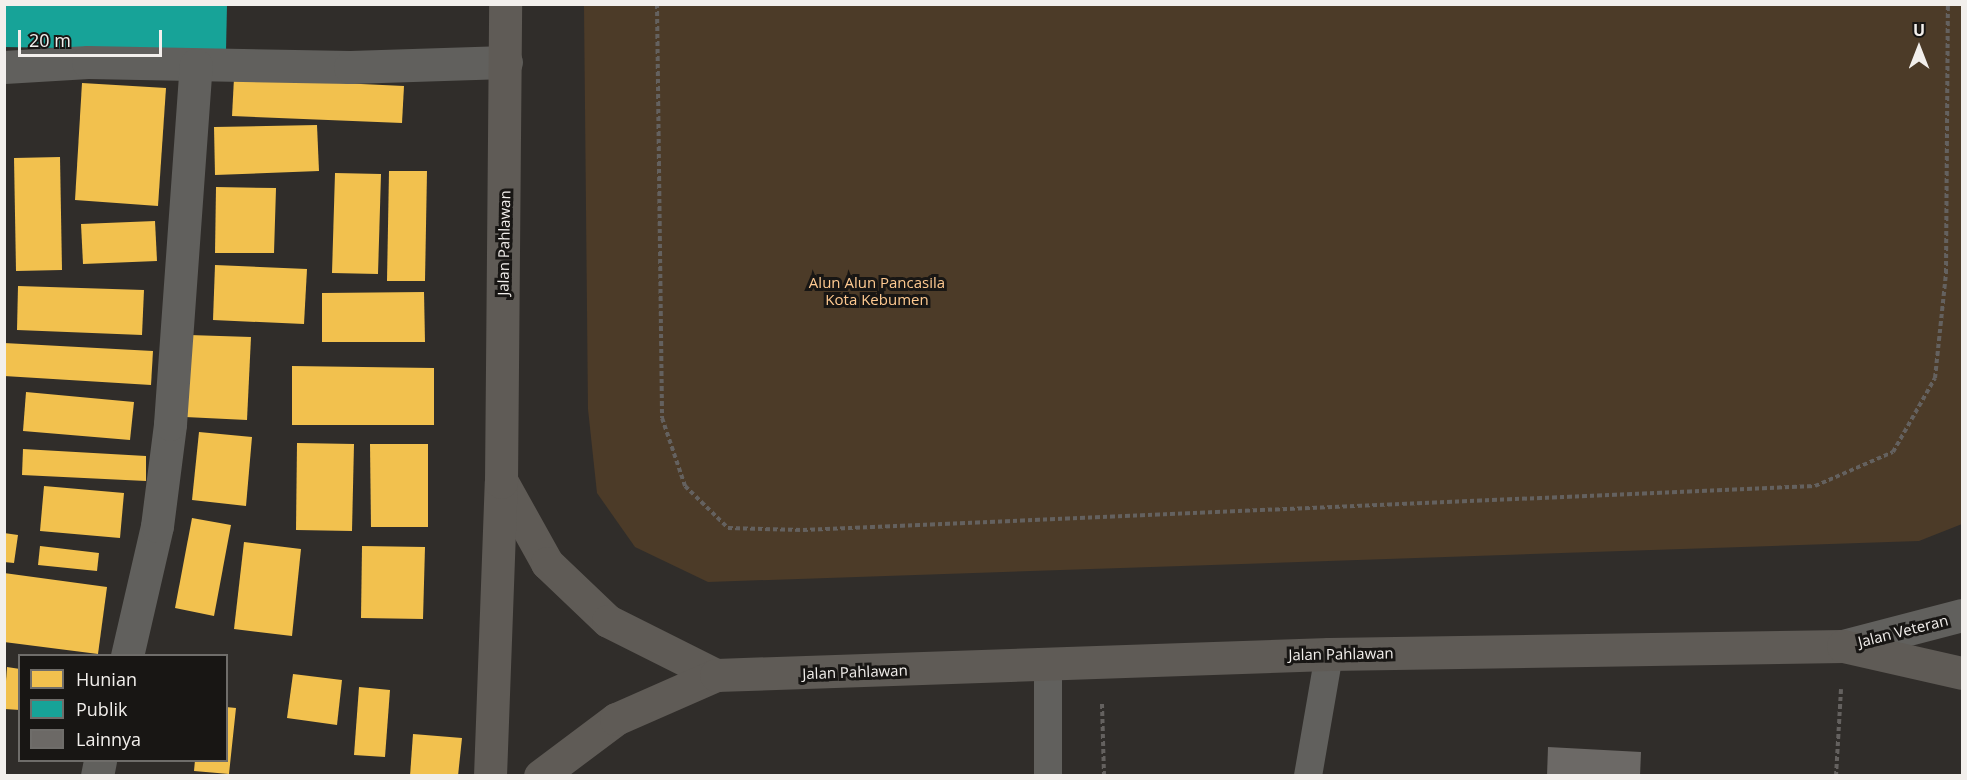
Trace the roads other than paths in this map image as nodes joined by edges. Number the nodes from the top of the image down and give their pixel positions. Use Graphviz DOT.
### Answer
graph roads {
  1 [pos="505,4"];
  2 [pos="506,62"];
  3 [pos="196,65"];
  4 [pos="4,67"];
  5 [pos="501,482"];
  6 [pos="1962,615"];
  7 [pos="1843,646"];
  8 [pos="127,654"];
  9 [pos="1329,654"];
  10 [pos="1048,667"];
  11 [pos="1962,673"];
  12 [pos="716,675"];
  13 [pos="490,776"];
  14 [pos="540,776"];
  15 [pos="1048,776"];
  16 [pos="1308,776"];
  1 -- 2 [label="main road, Jalan Pahlawan"];
  2 -- 3 [label="street"];
  2 -- 5 [label="main road, Jalan Pahlawan"];
  3 -- 4 [label="street"];
  3 -- 8 [label="street"];
  5 -- 12 [label="main road, Jalan Pahlawan"];
  5 -- 13 [label="main road, Jalan Pahlawan"];
  6 -- 7 [label="street, Jalan Veteran"];
  7 -- 9 [label="main road, Jalan Pahlawan"];
  7 -- 11 [label="main road, Jalan Pahlawan"];
  9 -- 10 [label="main road, Jalan Pahlawan"];
  9 -- 16 [label="lane"];
  10 -- 12 [label="main road, Jalan Pahlawan"];
  10 -- 15 [label="lane"];
  12 -- 14 [label="main road, Jalan Pahlawan"];
}
